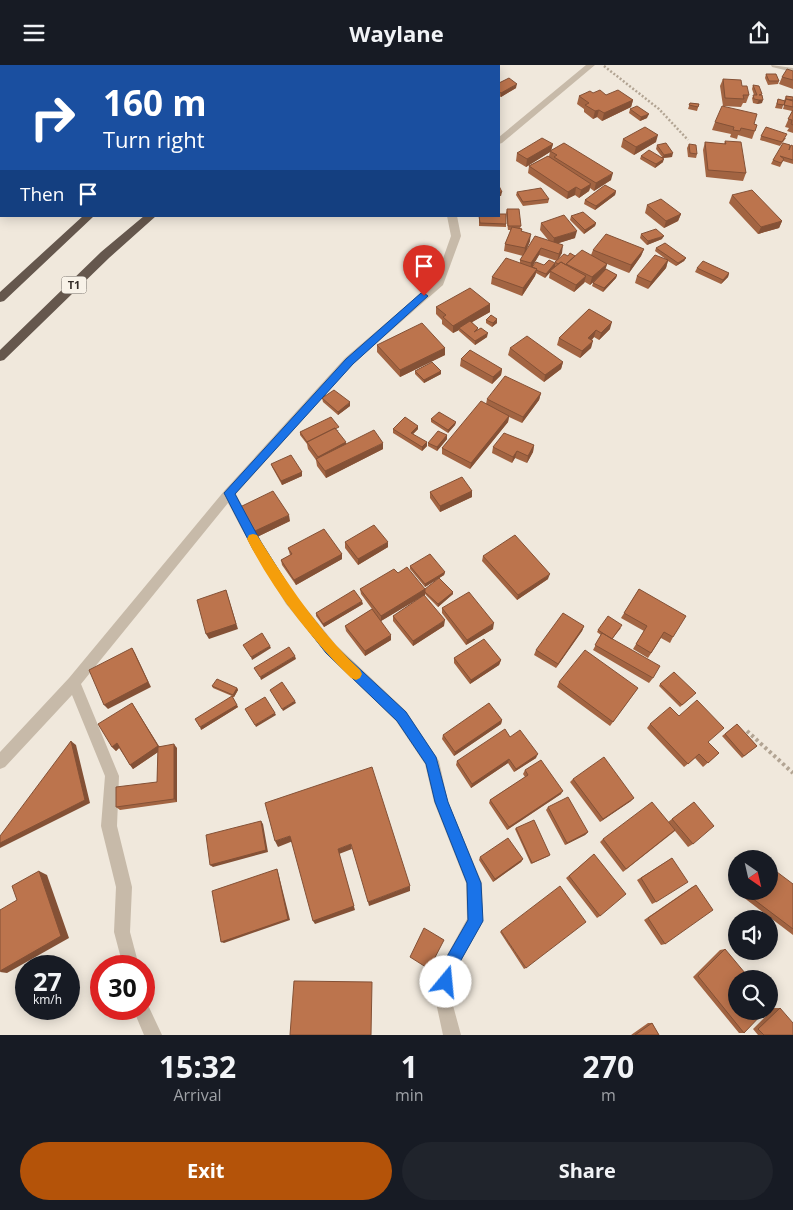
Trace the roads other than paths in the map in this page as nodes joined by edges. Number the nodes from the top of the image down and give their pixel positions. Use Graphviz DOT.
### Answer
graph roads {
  1 [pos="591,65"];
  2 [pos="775,65"];
  3 [pos="793,70"];
  4 [pos="500,140"];
  5 [pos="87,217"];
  6 [pos="150,217"];
  7 [pos="452,217"];
  8 [pos="0,298"];
  9 [pos="0,357"];
  10 [pos="229,493"];
  11 [pos="74,683"];
  12 [pos="0,762"];
  13 [pos="128,955"];
  14 [pos="146,1020"];
  15 [pos="153,1035"];
  16 [pos="452,1035"];
  1 -- 4 [label="street"];
  2 -- 3 [label="street"];
  5 -- 8 [label="highway"];
  6 -- 9 [label="highway, T1"];
  7 -- 10 [label="street"];
  10 -- 11 [label="street"];
  10 -- 16 [label="street"];
  11 -- 12 [label="street"];
  11 -- 13 [label="street"];
  14 -- 15 [label="street"];
}
